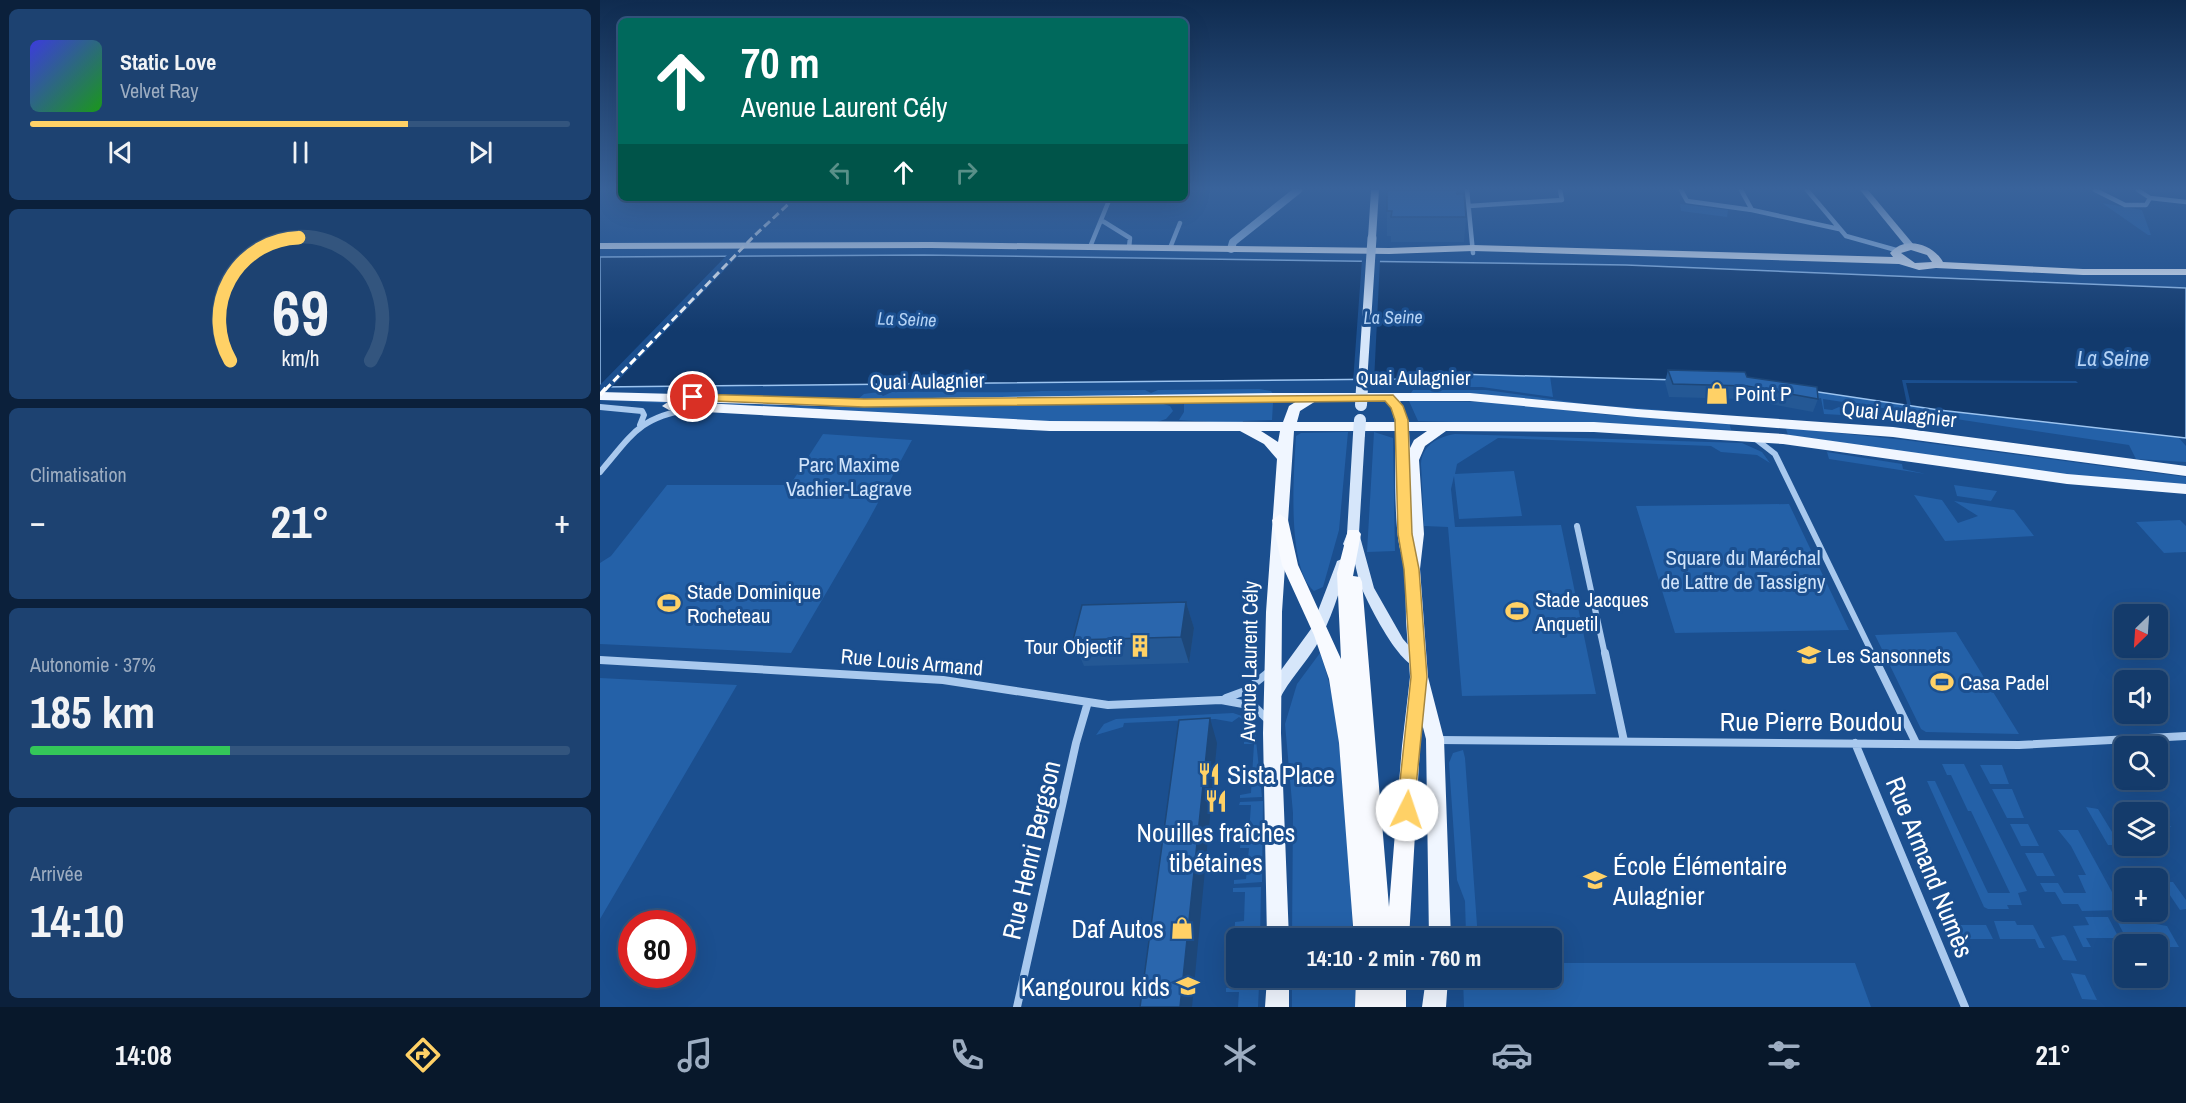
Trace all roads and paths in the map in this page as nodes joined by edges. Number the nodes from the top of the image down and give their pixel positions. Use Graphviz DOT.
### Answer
graph roads {
  1 [pos="1094,237"];
  2 [pos="1128,237"];
  3 [pos="1174,237"];
  4 [pos="1246,237"];
  5 [pos="1372,237"];
  6 [pos="1472,237"];
  7 [pos="1849,237"];
  8 [pos="1903,237"];
  9 [pos="600,246"];
  10 [pos="1090,247"];
  11 [pos="1911,247"];
  12 [pos="1129,248"];
  13 [pos="1170,248"];
  14 [pos="1236,249"];
  15 [pos="1896,250"];
  16 [pos="1473,251"];
  17 [pos="1734,258"];
  18 [pos="1935,260"];
  19 [pos="1901,261"];
  20 [pos="2186,263"];
  21 [pos="2186,272"];
  22 [pos="600,396"];
  23 [pos="1389,397"];
  24 [pos="1315,398"];
  25 [pos="1171,399"];
  26 [pos="600,406"];
  27 [pos="693,408"];
  28 [pos="1762,421"];
  29 [pos="1158,425"];
  30 [pos="640,426"];
  31 [pos="1288,426"];
  32 [pos="1402,426"];
  33 [pos="1444,426"];
  34 [pos="1242,427"];
  35 [pos="1753,437"];
  36 [pos="1783,439"];
  37 [pos="1775,454"];
  38 [pos="1284,457"];
  39 [pos="2186,471"];
  40 [pos="600,472"];
  41 [pos="2186,489"];
  42 [pos="1280,520"];
  43 [pos="1577,526"];
  44 [pos="1353,534"];
  45 [pos="1412,569"];
  46 [pos="1320,626"];
  47 [pos="600,660"];
  48 [pos="1274,662"];
  49 [pos="1418,670"];
  50 [pos="1221,700"];
  51 [pos="1274,700"];
  52 [pos="1088,702"];
  53 [pos="1272,733"];
  54 [pos="2186,736"];
  55 [pos="1435,740"];
  56 [pos="1624,741"];
  57 [pos="1856,743"];
  58 [pos="1916,743"];
  59 [pos="1278,928"];
  60 [pos="1364,928"];
  61 [pos="1365,928"];
  62 [pos="1379,928"];
  63 [pos="1399,928"];
  64 [pos="1440,928"];
  65 [pos="1367,988"];
  66 [pos="1380,988"];
  67 [pos="1395,988"];
  68 [pos="1436,988"];
  69 [pos="1443,988"];
  70 [pos="1017,1007"];
  71 [pos="1367,1007"];
  72 [pos="1380,1007"];
  73 [pos="1394,1007"];
  74 [pos="1434,1007"];
  75 [pos="1444,1007"];
  76 [pos="1965,1007"];
  1 -- 10 [label="street"];
  2 -- 12 [label="street"];
  3 -- 13 [label="street"];
  4 -- 14 [label="street"];
  5 -- 44 [label="main road, bridge"];
  6 -- 16 [label="street"];
  7 -- 15 [label="street"];
  8 -- 11 [label="main road"];
  9 -- 10 [label="main road"];
  10 -- 12 [label="main road"];
  11 -- 15 [label="main road"];
  11 -- 18 [label="main road"];
  12 -- 13 [label="main road"];
  13 -- 14 [label="main road"];
  14 -- 16 [label="main road"];
  15 -- 19 [label="main road"];
  16 -- 17 [label="main road"];
  16 -- 17 [label="main road"];
  17 -- 19 [label="main road"];
  18 -- 19 [label="main road"];
  18 -- 20 [label="main road"];
  18 -- 21 [label="main road"];
  22 -- 25 [label="main road, Quai Aulagnier"];
  23 -- 24 [label="main road, Quai Aulagnier"];
  23 -- 28 [label="main road, Quai Aulagnier"];
  23 -- 32 [label="main road"];
  24 -- 25 [label="main road, Quai Aulagnier"];
  24 -- 31 [label="main road, Avenue Laurent Cély"];
  25 -- 29 [label="main road"];
  26 -- 27 [label="main road, Quai Aulagnier"];
  26 -- 30 [label="street"];
  27 -- 29 [label="main road, Quai Aulagnier"];
  27 -- 30 [label="street"];
  28 -- 35 [label="main road"];
  28 -- 36 [label="main road"];
  28 -- 39 [label="main road, Quai Aulagnier"];
  29 -- 34 [label="main road, Quai Aulagnier"];
  30 -- 40 [label="street"];
  31 -- 32 [label="main road, Quai Aulagnier"];
  31 -- 34 [label="main road, Quai Aulagnier"];
  31 -- 38 [label="main road, Avenue Laurent Cély"];
  32 -- 33 [label="main road, Quai Aulagnier"];
  32 -- 45 [label="main road"];
  33 -- 35 [label="main road, Quai Aulagnier"];
  33 -- 45 [label="main road"];
  34 -- 38 [label="main road"];
  35 -- 36 [label="main road, Quai Aulagnier"];
  35 -- 37 [label="street"];
  36 -- 37 [label="street"];
  36 -- 41 [label="main road, Quai Aulagnier"];
  37 -- 58 [label="street"];
  38 -- 42 [label="main road, Avenue Laurent Cély"];
  42 -- 46 [label="highway"];
  42 -- 48 [label="main road, Avenue Laurent Cély"];
  43 -- 56 [label="street"];
  44 -- 46 [label="main road"];
  44 -- 49 [label="main road"];
  44 -- 61 [label="highway"];
  44 -- 62 [label="highway"];
  45 -- 49 [label="main road"];
  46 -- 51 [label="main road"];
  46 -- 60 [label="highway"];
  47 -- 52 [label="street, Rue Louis Armand"];
  48 -- 50 [label="street, Rue Louis Armand"];
  48 -- 51 [label="main road, Avenue Laurent Cély"];
  49 -- 55 [label="main road"];
  49 -- 63 [label="highway"];
  50 -- 52 [label="street, Rue Louis Armand"];
  50 -- 53 [label="street, Rue Louis Armand"];
  51 -- 53 [label="main road, Avenue Laurent Cély"];
  52 -- 70 [label="street, Rue Henri Bergson"];
  53 -- 59 [label="main road, Avenue Laurent Cély"];
  54 -- 58 [label="street, Rue Pierre Boudou"];
  55 -- 56 [label="street, Rue Pierre Boudou"];
  55 -- 64 [label="main road"];
  56 -- 57 [label="street, Rue Pierre Boudou"];
  57 -- 58 [label="street, Rue Pierre Boudou"];
  57 -- 76 [label="street, Rue Armand Numès"];
  65 -- 71 [label="highway"];
  66 -- 72 [label="highway"];
  67 -- 73 [label="highway"];
  68 -- 74 [label="main road"];
  69 -- 75 [label="main road"];
}
